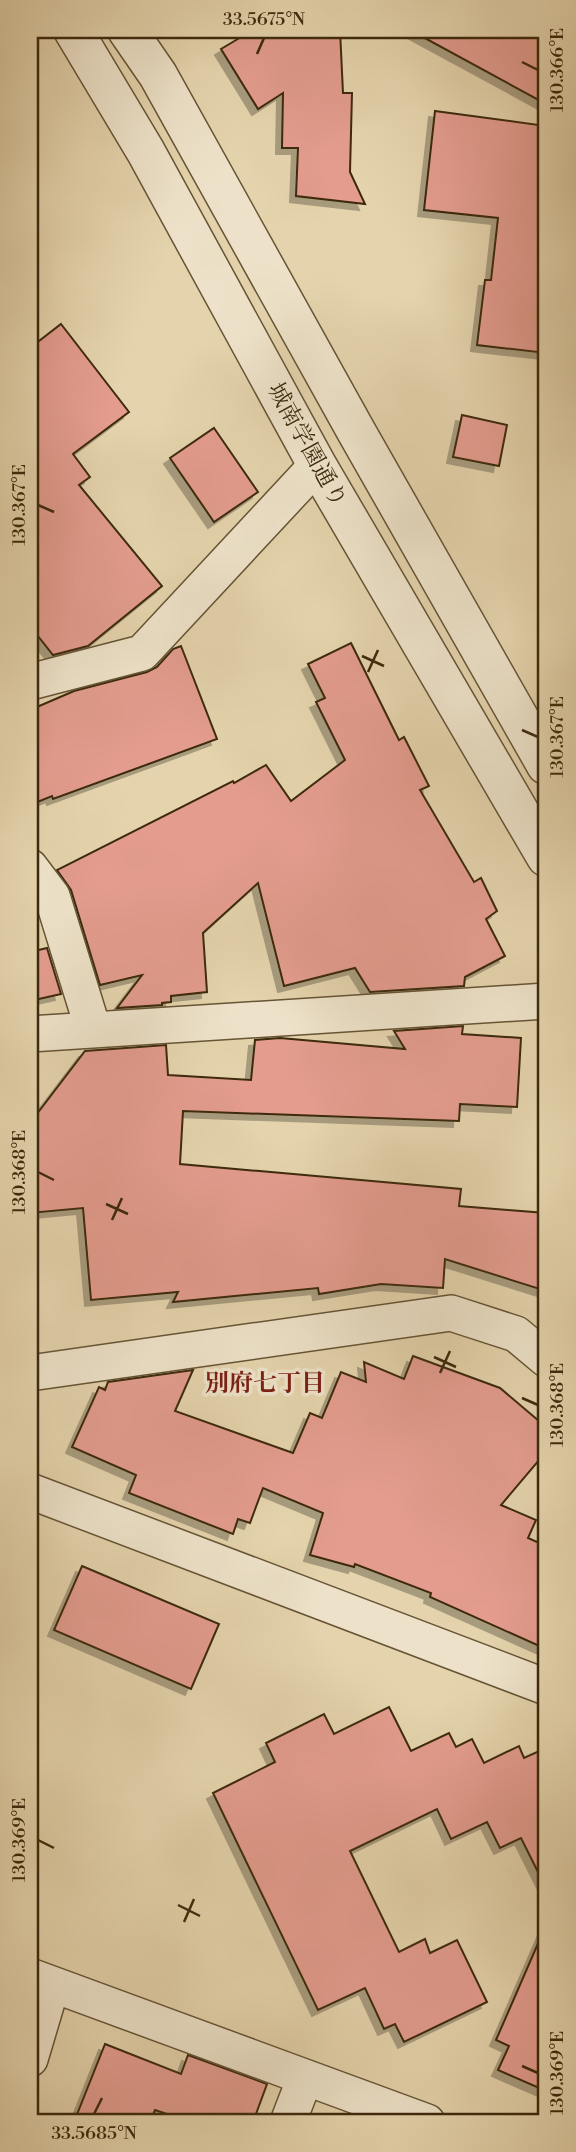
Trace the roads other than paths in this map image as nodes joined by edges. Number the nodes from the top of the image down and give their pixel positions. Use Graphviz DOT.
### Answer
graph roads {
  1 [pos="73,30"];
  2 [pos="127,30"];
  3 [pos="317,465"];
  4 [pos="30,682"];
  5 [pos="546,765"];
  6 [pos="546,857"];
  7 [pos="30,867"];
  8 [pos="546,1002"];
  9 [pos="93,1029"];
  10 [pos="30,1034"];
  11 [pos="546,1359"];
  12 [pos="30,1373"];
  13 [pos="30,1491"];
  14 [pos="546,1687"];
  15 [pos="41,1980"];
  16 [pos="30,2059"];
  17 [pos="305,2078"];
  18 [pos="288,2122"];
  19 [pos="427,2122"];
  1 -- 3 [label="street, 城南学園通り"];
  2 -- 5 [label="street"];
  3 -- 4 [label="street"];
  3 -- 6 [label="street, 城南学園通り"];
  7 -- 9 [label="street"];
  8 -- 9 [label="street"];
  9 -- 10 [label="street"];
  11 -- 12 [label="street"];
  13 -- 14 [label="street"];
  15 -- 16 [label="street"];
  15 -- 17 [label="street"];
  17 -- 18 [label="street"];
  17 -- 19 [label="street"];
}
